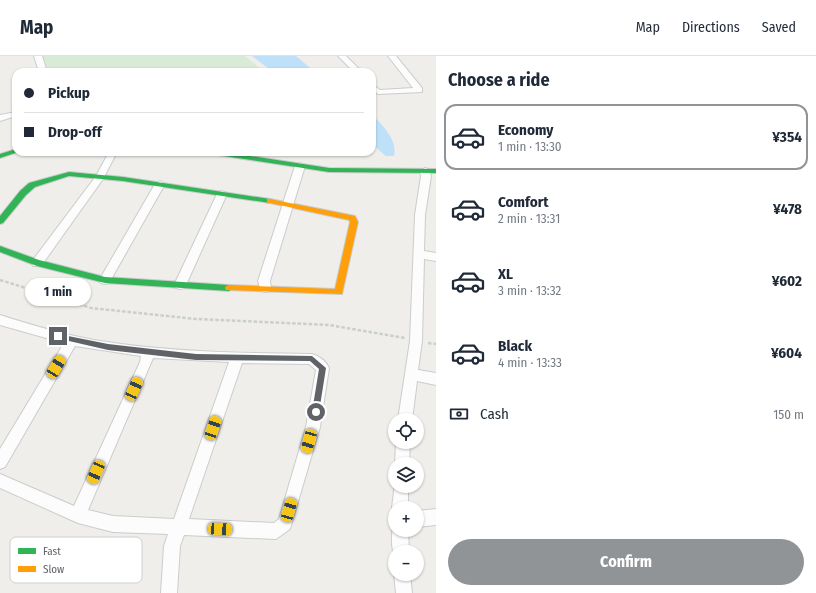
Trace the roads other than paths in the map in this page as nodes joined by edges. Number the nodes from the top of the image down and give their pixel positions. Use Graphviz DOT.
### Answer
graph roads {
  1 [pos="38,56"];
  2 [pos="342,56"];
  3 [pos="392,56"];
  4 [pos="41,68"];
  5 [pos="354,68"];
  6 [pos="376,90"];
  7 [pos="12,114"];
  8 [pos="1,115"];
  9 [pos="12,152"];
  10 [pos="0,156"];
  11 [pos="111,156"];
  12 [pos="251,156"];
  13 [pos="300,166"];
  14 [pos="425,171"];
  15 [pos="436,171"];
  16 [pos="100,177"];
  17 [pos="160,184"];
  18 [pos="222,194"];
  19 [pos="288,204"];
  20 [pos="0,222"];
  21 [pos="0,249"];
  22 [pos="419,254"];
  23 [pos="436,257"];
  24 [pos="37,263"];
  25 [pos="105,280"];
  26 [pos="180,285"];
  27 [pos="265,288"];
  28 [pos="0,320"];
  29 [pos="72,340"];
  30 [pos="148,351"];
  31 [pos="237,358"];
  32 [pos="411,374"];
  33 [pos="436,379"];
  34 [pos="406,413"];
  35 [pos="0,462"];
  36 [pos="0,481"];
  37 [pos="78,515"];
  38 [pos="436,517"];
  39 [pos="424,518"];
  40 [pos="178,527"];
  41 [pos="403,581"];
  42 [pos="169,593"];
  43 [pos="404,593"];
  1 -- 4 [label="street"];
  2 -- 5 [label="street"];
  3 -- 6 [label="street"];
  7 -- 8 [label="street"];
  9 -- 10 [label="street"];
  11 -- 16 [label="street"];
  12 -- 13 [label="street"];
  13 -- 14 [label="street"];
  13 -- 19 [label="street"];
  14 -- 15 [label="street"];
  14 -- 22 [label="street"];
  16 -- 17 [label="street"];
  16 -- 20 [label="street"];
  16 -- 24 [label="street"];
  17 -- 18 [label="street"];
  17 -- 25 [label="street"];
  18 -- 19 [label="street"];
  18 -- 26 [label="street"];
  19 -- 27 [label="street"];
  19 -- 27 [label="street"];
  21 -- 24 [label="street"];
  22 -- 23 [label="street"];
  22 -- 32 [label="street"];
  24 -- 25 [label="street"];
  25 -- 26 [label="street"];
  26 -- 27 [label="street"];
  28 -- 29 [label="street"];
  29 -- 30 [label="street"];
  29 -- 35 [label="street"];
  30 -- 31 [label="street"];
  30 -- 37 [label="street"];
  31 -- 40 [label="street"];
  31 -- 40 [label="street"];
  32 -- 33 [label="street"];
  32 -- 34 [label="street"];
  36 -- 37 [label="street"];
  37 -- 40 [label="street"];
  38 -- 39 [label="street"];
  40 -- 42 [label="street"];
  41 -- 43 [label="street"];
}
